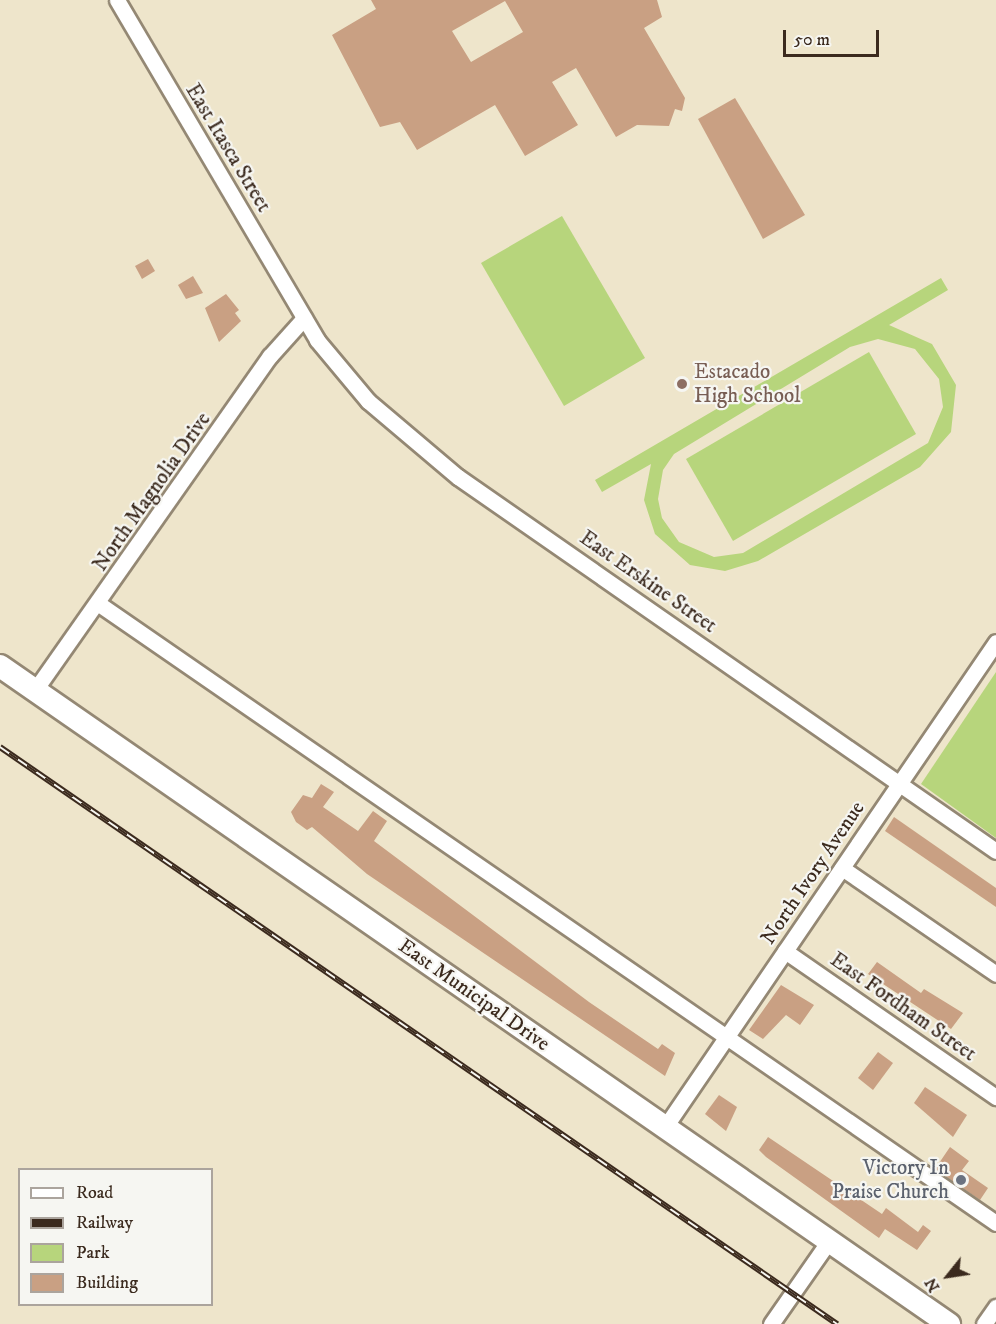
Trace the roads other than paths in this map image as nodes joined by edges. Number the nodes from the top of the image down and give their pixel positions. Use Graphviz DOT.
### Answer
graph roads {
  1 [pos="117,0"];
  2 [pos="303,318"];
  3 [pos="99,604"];
  4 [pos="996,642"];
  5 [pos="0,666"];
  6 [pos="35,690"];
  7 [pos="899,784"];
  8 [pos="996,851"];
  9 [pos="842,868"];
  10 [pos="786,951"];
  11 [pos="996,974"];
  12 [pos="727,1037"];
  13 [pos="996,1097"];
  14 [pos="665,1127"];
  15 [pos="996,1223"];
  16 [pos="829,1241"];
  17 [pos="996,1307"];
  18 [pos="771,1324"];
  19 [pos="949,1324"];
  20 [pos="984,1324"];
  1 -- 2 [label="street, East Itasca Street"];
  2 -- 3 [label="street, North Magnolia Drive"];
  2 -- 7 [label="street, East Erskine Street"];
  3 -- 6 [label="street, North Magnolia Drive"];
  3 -- 12 [label="street"];
  4 -- 7 [label="street, North Ivory Avenue"];
  5 -- 6 [label="street, East Municipal Drive"];
  6 -- 14 [label="street, East Municipal Drive"];
  7 -- 8 [label="street, East Erskine Street"];
  7 -- 9 [label="street, North Ivory Avenue"];
  9 -- 10 [label="street, North Ivory Avenue"];
  9 -- 11 [label="street"];
  10 -- 12 [label="street, North Ivory Avenue"];
  10 -- 13 [label="street, East Fordham Street"];
  12 -- 14 [label="street, North Ivory Avenue"];
  12 -- 15 [label="street"];
  14 -- 16 [label="street, East Municipal Drive"];
  16 -- 18 [label="street"];
  16 -- 19 [label="street, East Municipal Drive"];
  17 -- 20 [label="street"];
}
